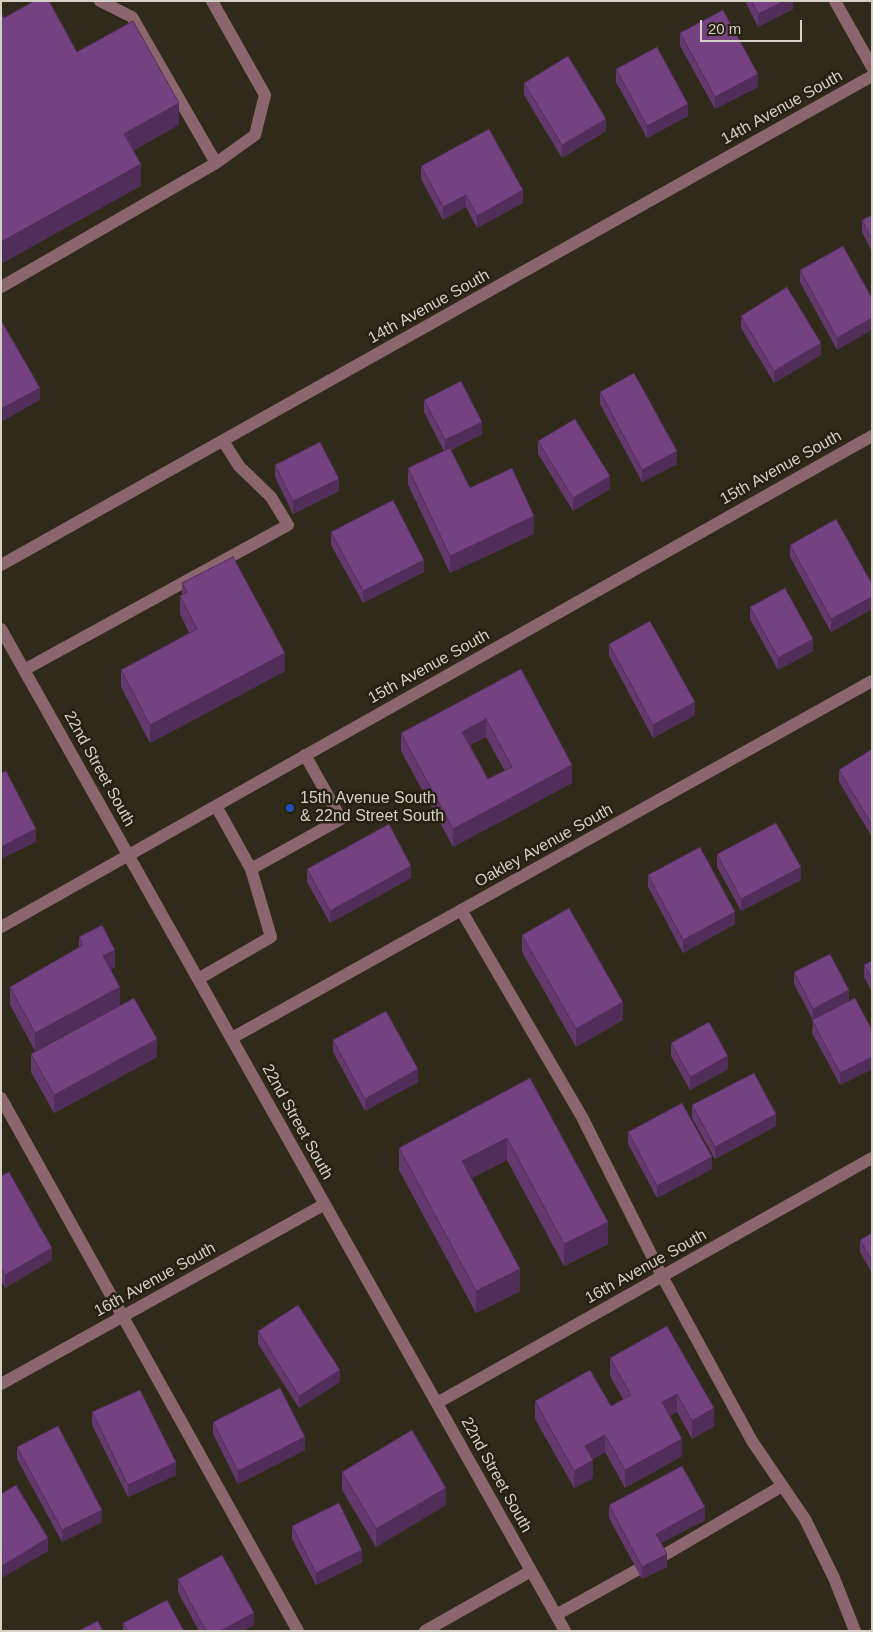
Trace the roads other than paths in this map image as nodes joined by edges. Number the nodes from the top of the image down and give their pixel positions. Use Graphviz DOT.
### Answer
graph roads {
  1 [pos="100,1"];
  2 [pos="212,1"];
  3 [pos="835,1"];
  4 [pos="872,67"];
  5 [pos="872,76"];
  6 [pos="216,163"];
  7 [pos="1,286"];
  8 [pos="872,436"];
  9 [pos="223,441"];
  10 [pos="1,565"];
  11 [pos="1,629"];
  12 [pos="24,670"];
  13 [pos="872,681"];
  14 [pos="305,755"];
  15 [pos="216,806"];
  16 [pos="128,855"];
  17 [pos="252,869"];
  18 [pos="461,910"];
  19 [pos="1,927"];
  20 [pos="198,979"];
  21 [pos="232,1038"];
  22 [pos="1,1098"];
  23 [pos="872,1158"];
  24 [pos="324,1204"];
  25 [pos="662,1276"];
  26 [pos="122,1316"];
  27 [pos="1,1384"];
  28 [pos="436,1403"];
  29 [pos="782,1486"];
  30 [pos="661,1557"];
  31 [pos="637,1570"];
  32 [pos="532,1571"];
  33 [pos="556,1615"];
  34 [pos="298,1631"];
  35 [pos="425,1631"];
  36 [pos="565,1631"];
  37 [pos="855,1631"];
  1 -- 6 [label="street"];
  2 -- 6 [label="street"];
  3 -- 4 [label="street"];
  5 -- 9 [label="street, 14th Avenue South"];
  6 -- 7 [label="street"];
  8 -- 14 [label="street, 15th Avenue South"];
  9 -- 10 [label="street, 14th Avenue South"];
  9 -- 12 [label="street"];
  11 -- 12 [label="street, 22nd Street South"];
  12 -- 16 [label="street, 22nd Street South"];
  13 -- 18 [label="street, Oakley Avenue South"];
  14 -- 15 [label="street, 15th Avenue South"];
  14 -- 17 [label="street"];
  15 -- 16 [label="street, 15th Avenue South"];
  15 -- 17 [label="street"];
  16 -- 19 [label="street, 15th Avenue South"];
  16 -- 20 [label="street, 22nd Street South"];
  17 -- 20 [label="street"];
  18 -- 21 [label="street, Oakley Avenue South"];
  18 -- 25 [label="street"];
  20 -- 21 [label="street, 22nd Street South"];
  21 -- 24 [label="street, 22nd Street South"];
  22 -- 26 [label="street"];
  23 -- 25 [label="street, 16th Avenue South"];
  24 -- 26 [label="street, 16th Avenue South"];
  24 -- 28 [label="street, 22nd Street South"];
  25 -- 28 [label="street, 16th Avenue South"];
  25 -- 29 [label="street"];
  26 -- 27 [label="street, 16th Avenue South"];
  26 -- 34 [label="street"];
  28 -- 32 [label="street, 22nd Street South"];
  29 -- 30 [label="street"];
  29 -- 37 [label="street"];
  31 -- 33 [label="street"];
  32 -- 33 [label="street, 22nd Street South"];
  32 -- 35 [label="street"];
  33 -- 36 [label="street, 22nd Street South"];
}
